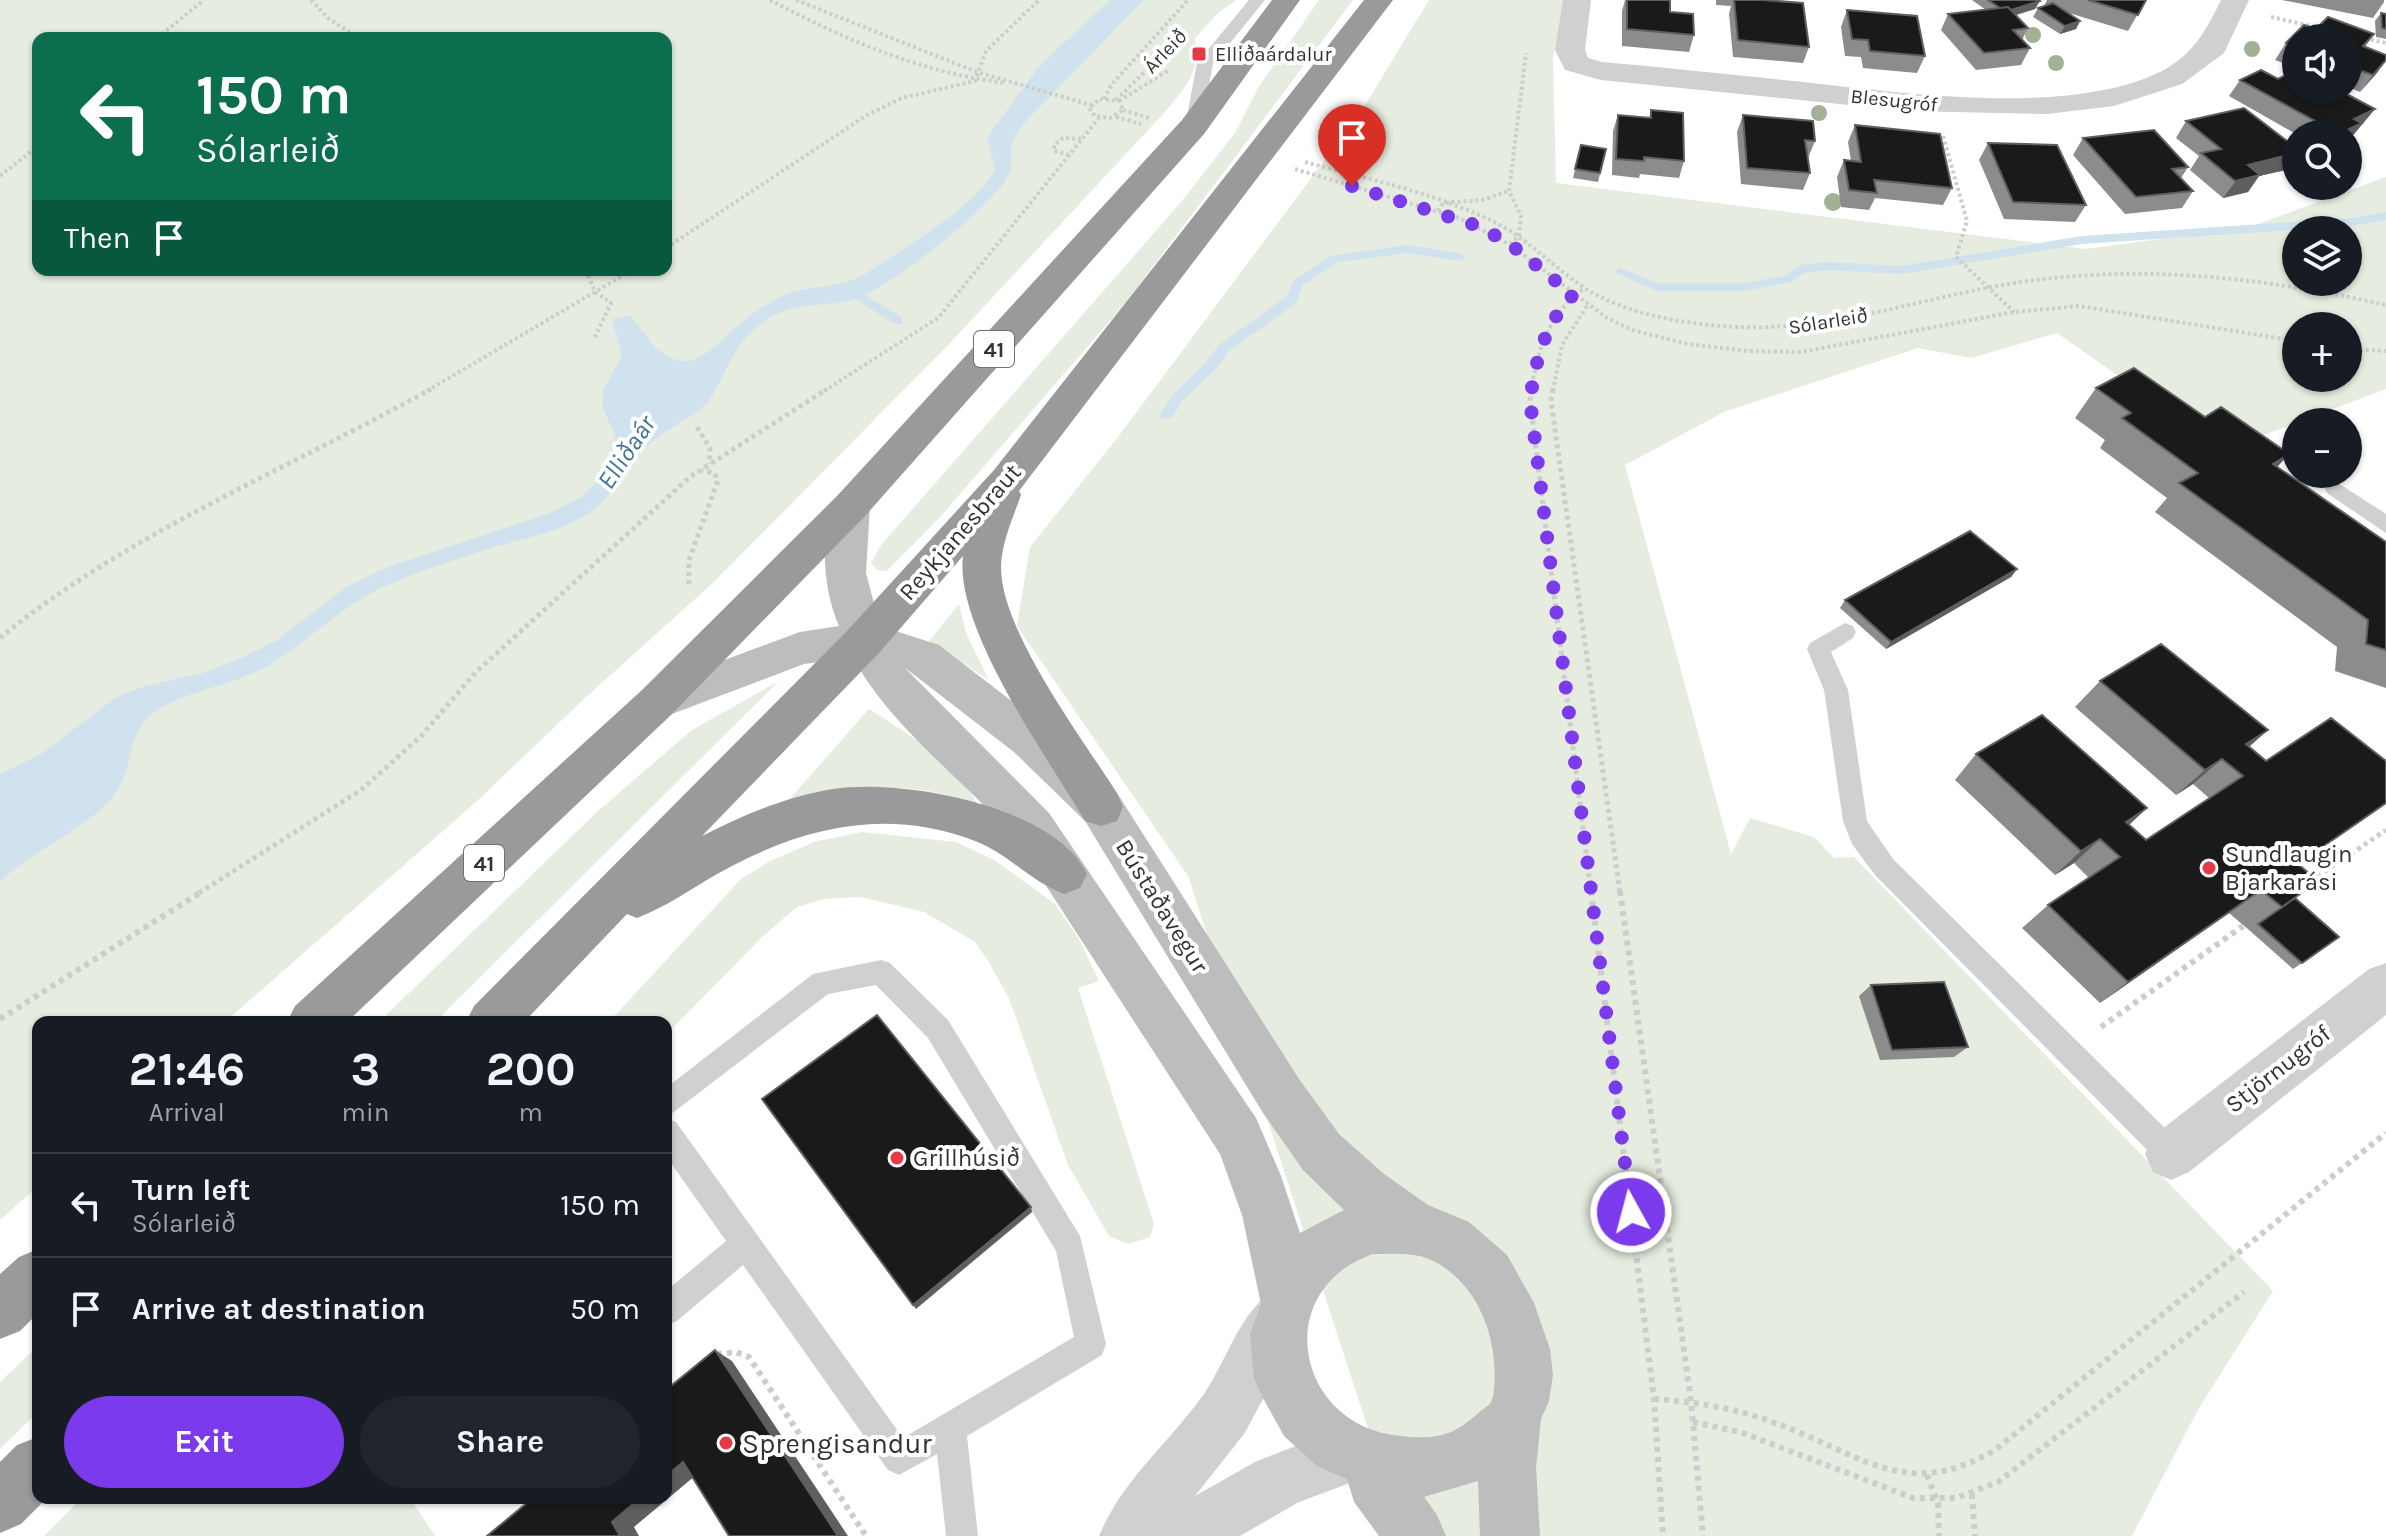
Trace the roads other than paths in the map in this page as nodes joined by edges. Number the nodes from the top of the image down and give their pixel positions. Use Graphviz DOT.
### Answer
graph roads {
  1 [pos="1257,0"];
  2 [pos="1286,0"];
  3 [pos="1379,0"];
  4 [pos="1577,0"];
  5 [pos="2247,7"];
  6 [pos="1193,127"];
  7 [pos="1007,480"];
  8 [pos="2335,489"];
  9 [pos="851,506"];
  10 [pos="2386,525"];
  11 [pos="1845,632"];
  12 [pos="863,642"];
  13 [pos="656,703"];
  14 [pos="1101,807"];
  15 [pos="1064,874"];
  16 [pos="590,924"];
  17 [pos="2386,985"];
  18 [pos="318,1016"];
  19 [pos="497,1016"];
  20 [pos="672,1100"];
  21 [pos="672,1140"];
  22 [pos="2171,1154"];
  23 [pos="1413,1227"];
  24 [pos="746,1243"];
  25 [pos="32,1282"];
  26 [pos="1286,1304"];
  27 [pos="672,1305"];
  28 [pos="0,1311"];
  29 [pos="1513,1420"];
  30 [pos="950,1429"];
  31 [pos="1354,1471"];
  32 [pos="32,1472"];
  33 [pos="0,1503"];
  34 [pos="962,1536"];
  35 [pos="1129,1536"];
  36 [pos="1192,1536"];
  37 [pos="1416,1536"];
  38 [pos="1510,1536"];
  1 -- 6 [label="lane"];
  2 -- 6 [label="highway, 41"];
  3 -- 7 [label="highway, Reykjanesbraut"];
  4 -- 5 [label="street, Blesugróf"];
  6 -- 9 [label="highway, 41"];
  7 -- 12 [label="highway, Reykjanesbraut"];
  7 -- 14 [label="highway"];
  8 -- 10 [label="lane"];
  9 -- 12 [label="main road, Bústaðavegur"];
  9 -- 13 [label="highway, 41"];
  11 -- 22 [label="lane"];
  12 -- 13 [label="main road, Bústaðavegur"];
  12 -- 14 [label="main road, Bústaðavegur"];
  12 -- 15 [label="main road, Bústaðavegur"];
  12 -- 16 [label="highway, Reykjanesbraut"];
  13 -- 18 [label="highway, 41"];
  14 -- 23 [label="main road, Bústaðavegur"];
  15 -- 16 [label="highway"];
  15 -- 26 [label="main road, Bústaðavegur"];
  16 -- 19 [label="highway, Reykjanesbraut"];
  17 -- 22 [label="street, Stjörnugróf"];
  20 -- 30 [label="lane"];
  21 -- 24 [label="lane"];
  23 -- 26 [label="main road, Bústaðavegur"];
  23 -- 29 [label="main road, Bústaðavegur"];
  24 -- 27 [label="lane"];
  24 -- 30 [label="lane"];
  25 -- 28 [label="highway"];
  26 -- 31 [label="main road, Bústaðavegur"];
  26 -- 35 [label="street"];
  29 -- 31 [label="main road, Bústaðavegur"];
  29 -- 38 [label="main road, Bústaðavegur"];
  30 -- 34 [label="lane"];
  31 -- 36 [label="street"];
  31 -- 37 [label="main road, Bústaðavegur"];
  32 -- 33 [label="highway"];
}
